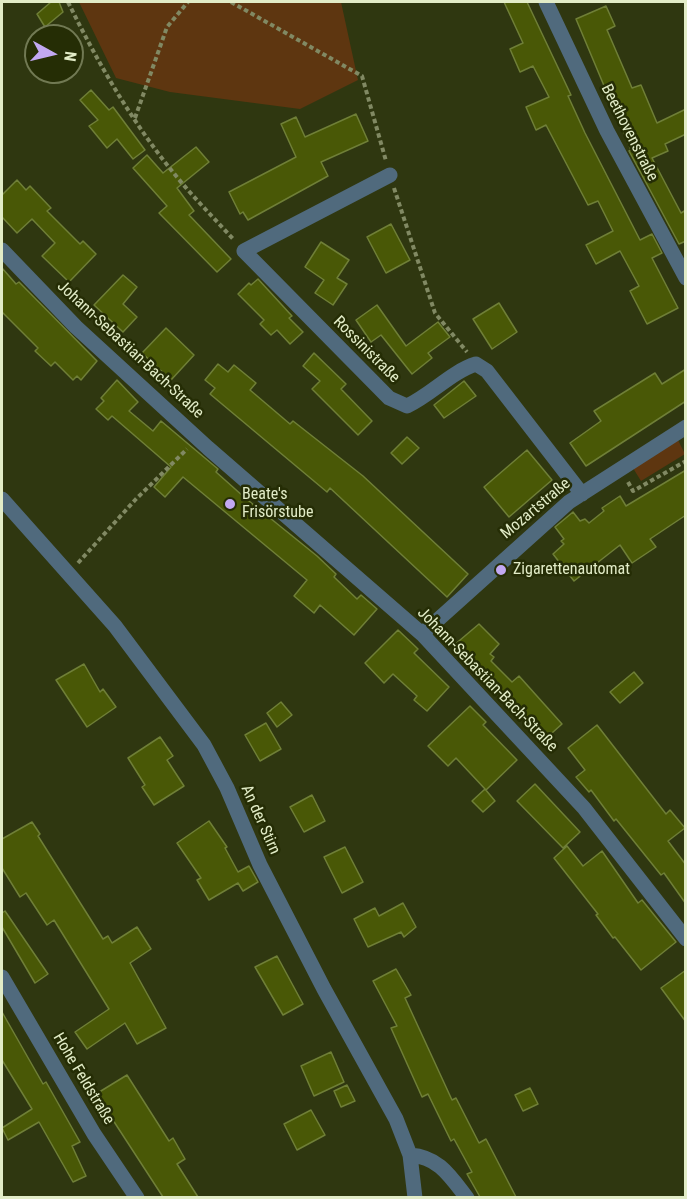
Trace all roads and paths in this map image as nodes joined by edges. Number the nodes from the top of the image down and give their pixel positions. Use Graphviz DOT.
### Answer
graph roads {
  1 [pos="68,2"];
  2 [pos="188,2"];
  3 [pos="231,2"];
  4 [pos="546,2"];
  5 [pos="135,118"];
  6 [pos="390,175"];
  7 [pos="2,250"];
  8 [pos="244,251"];
  9 [pos="686,278"];
  10 [pos="476,364"];
  11 [pos="686,427"];
  12 [pos="187,449"];
  13 [pos="686,461"];
  14 [pos="620,469"];
  15 [pos="582,494"];
  16 [pos="2,499"];
  17 [pos="79,562"];
  18 [pos="422,634"];
  19 [pos="686,939"];
  20 [pos="2,977"];
  21 [pos="410,1155"];
  22 [pos="136,1197"];
  23 [pos="415,1197"];
  24 [pos="467,1197"];
  1 -- 5 [label="path"];
  2 -- 5 [label="path"];
  3 -- 6 [label="path"];
  4 -- 9 [label="street, Beethovenstraße"];
  5 -- 8 [label="path"];
  6 -- 8 [label="street"];
  6 -- 10 [label="path"];
  7 -- 18 [label="street, Johann-Sebastian-Bach-Straße"];
  8 -- 10 [label="street, Rossinistraße"];
  10 -- 15 [label="street"];
  11 -- 14 [label="street, Mozartstraße"];
  12 -- 17 [label="path"];
  13 -- 14 [label="path"];
  14 -- 15 [label="street, Mozartstraße"];
  15 -- 18 [label="street, Mozartstraße"];
  16 -- 21 [label="street, An der Stirn"];
  18 -- 19 [label="street, Johann-Sebastian-Bach-Straße"];
  20 -- 22 [label="street, Hohe Feldstraße"];
  21 -- 23 [label="street, An der Stirn"];
  21 -- 24 [label="street"];
}
